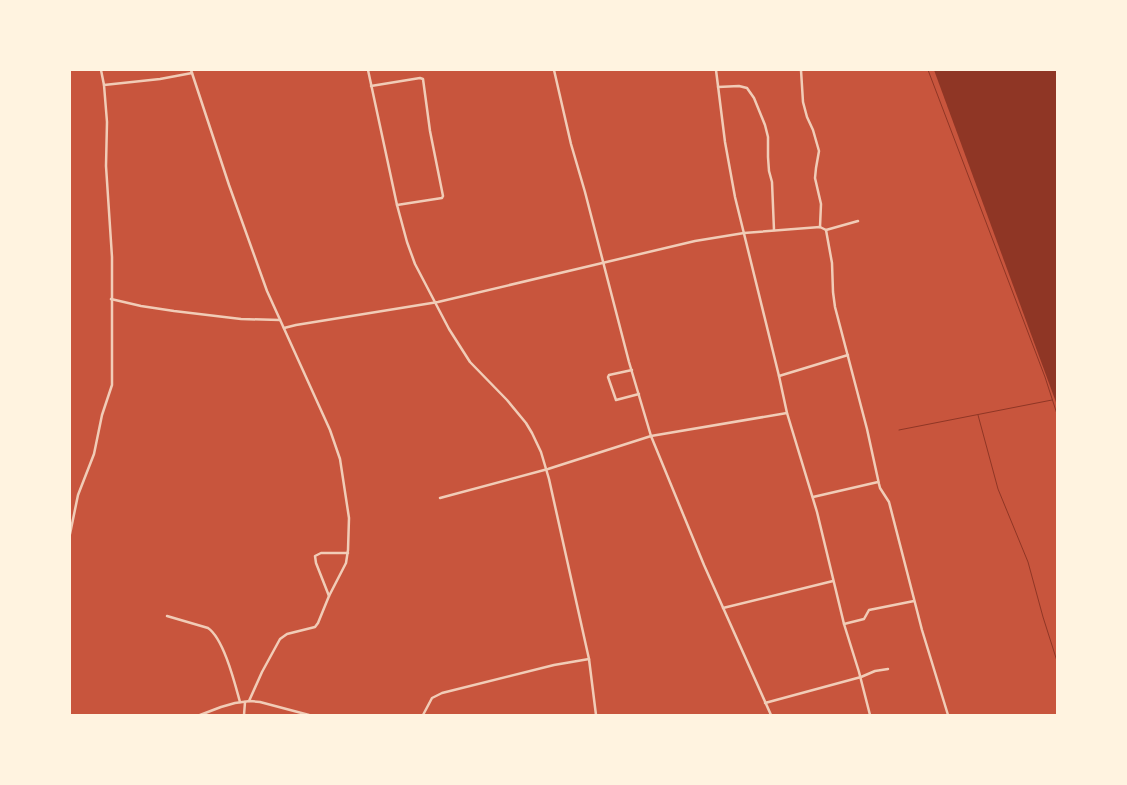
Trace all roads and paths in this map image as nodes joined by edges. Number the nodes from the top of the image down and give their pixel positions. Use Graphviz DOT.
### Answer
graph roads {
  1 [pos="101,70"];
  2 [pos="368,70"];
  3 [pos="554,70"];
  4 [pos="716,70"];
  5 [pos="801,70"];
  6 [pos="191,71"];
  7 [pos="104,85"];
  8 [pos="371,86"];
  9 [pos="718,87"];
  10 [pos="397,206"];
  11 [pos="858,221"];
  12 [pos="820,227"];
  13 [pos="774,230"];
  14 [pos="826,230"];
  15 [pos="744,233"];
  16 [pos="603,263"];
  17 [pos="111,298"];
  18 [pos="435,303"];
  19 [pos="280,320"];
  20 [pos="283,328"];
  21 [pos="848,355"];
  22 [pos="632,370"];
  23 [pos="779,376"];
  24 [pos="638,394"];
  25 [pos="787,413"];
  26 [pos="651,436"];
  27 [pos="546,469"];
  28 [pos="878,482"];
  29 [pos="812,497"];
  30 [pos="440,498"];
  31 [pos="70,534"];
  32 [pos="348,553"];
  33 [pos="834,581"];
  34 [pos="329,596"];
  35 [pos="914,601"];
  36 [pos="723,608"];
  37 [pos="167,616"];
  38 [pos="844,624"];
  39 [pos="589,659"];
  40 [pos="888,669"];
  41 [pos="860,677"];
  42 [pos="240,702"];
  43 [pos="247,702"];
  44 [pos="765,703"];
  45 [pos="200,715"];
  46 [pos="244,715"];
  47 [pos="309,715"];
  48 [pos="423,715"];
  49 [pos="596,715"];
  50 [pos="771,715"];
  51 [pos="870,715"];
  52 [pos="948,715"];
  1 -- 7 [label="street"];
  2 -- 8 [label="street"];
  3 -- 16 [label="street"];
  4 -- 9 [label="street"];
  5 -- 12 [label="street"];
  6 -- 7 [label="street"];
  6 -- 19 [label="street"];
  7 -- 17 [label="street"];
  8 -- 10 [label="street"];
  8 -- 10 [label="street"];
  9 -- 13 [label="street"];
  9 -- 15 [label="street"];
  10 -- 18 [label="street"];
  11 -- 14 [label="street"];
  12 -- 13 [label="street"];
  12 -- 14 [label="street"];
  13 -- 15 [label="street"];
  14 -- 21 [label="street"];
  15 -- 16 [label="street"];
  15 -- 23 [label="street"];
  16 -- 18 [label="street"];
  16 -- 22 [label="street"];
  17 -- 19 [label="street"];
  17 -- 31 [label="street"];
  18 -- 20 [label="street"];
  18 -- 27 [label="street"];
  19 -- 20 [label="street"];
  20 -- 32 [label="street"];
  21 -- 23 [label="street"];
  21 -- 28 [label="street"];
  22 -- 24 [label="street"];
  22 -- 24 [label="street"];
  23 -- 25 [label="street"];
  24 -- 26 [label="street"];
  25 -- 26 [label="street"];
  25 -- 29 [label="street"];
  26 -- 27 [label="street"];
  26 -- 36 [label="street"];
  27 -- 30 [label="street"];
  27 -- 39 [label="street"];
  28 -- 29 [label="street"];
  28 -- 35 [label="street"];
  29 -- 33 [label="street"];
  32 -- 34 [label="street"];
  32 -- 34 [label="street"];
  33 -- 36 [label="street"];
  33 -- 38 [label="street"];
  34 -- 43 [label="street"];
  35 -- 38 [label="street"];
  35 -- 52 [label="street"];
  36 -- 44 [label="street"];
  37 -- 42 [label="street"];
  38 -- 41 [label="street"];
  39 -- 48 [label="street"];
  39 -- 49 [label="street"];
  40 -- 41 [label="street"];
  41 -- 44 [label="street"];
  41 -- 51 [label="street"];
  42 -- 43 [label="street"];
  42 -- 45 [label="street"];
  43 -- 46 [label="street"];
  43 -- 47 [label="street"];
  44 -- 50 [label="street"];
}
